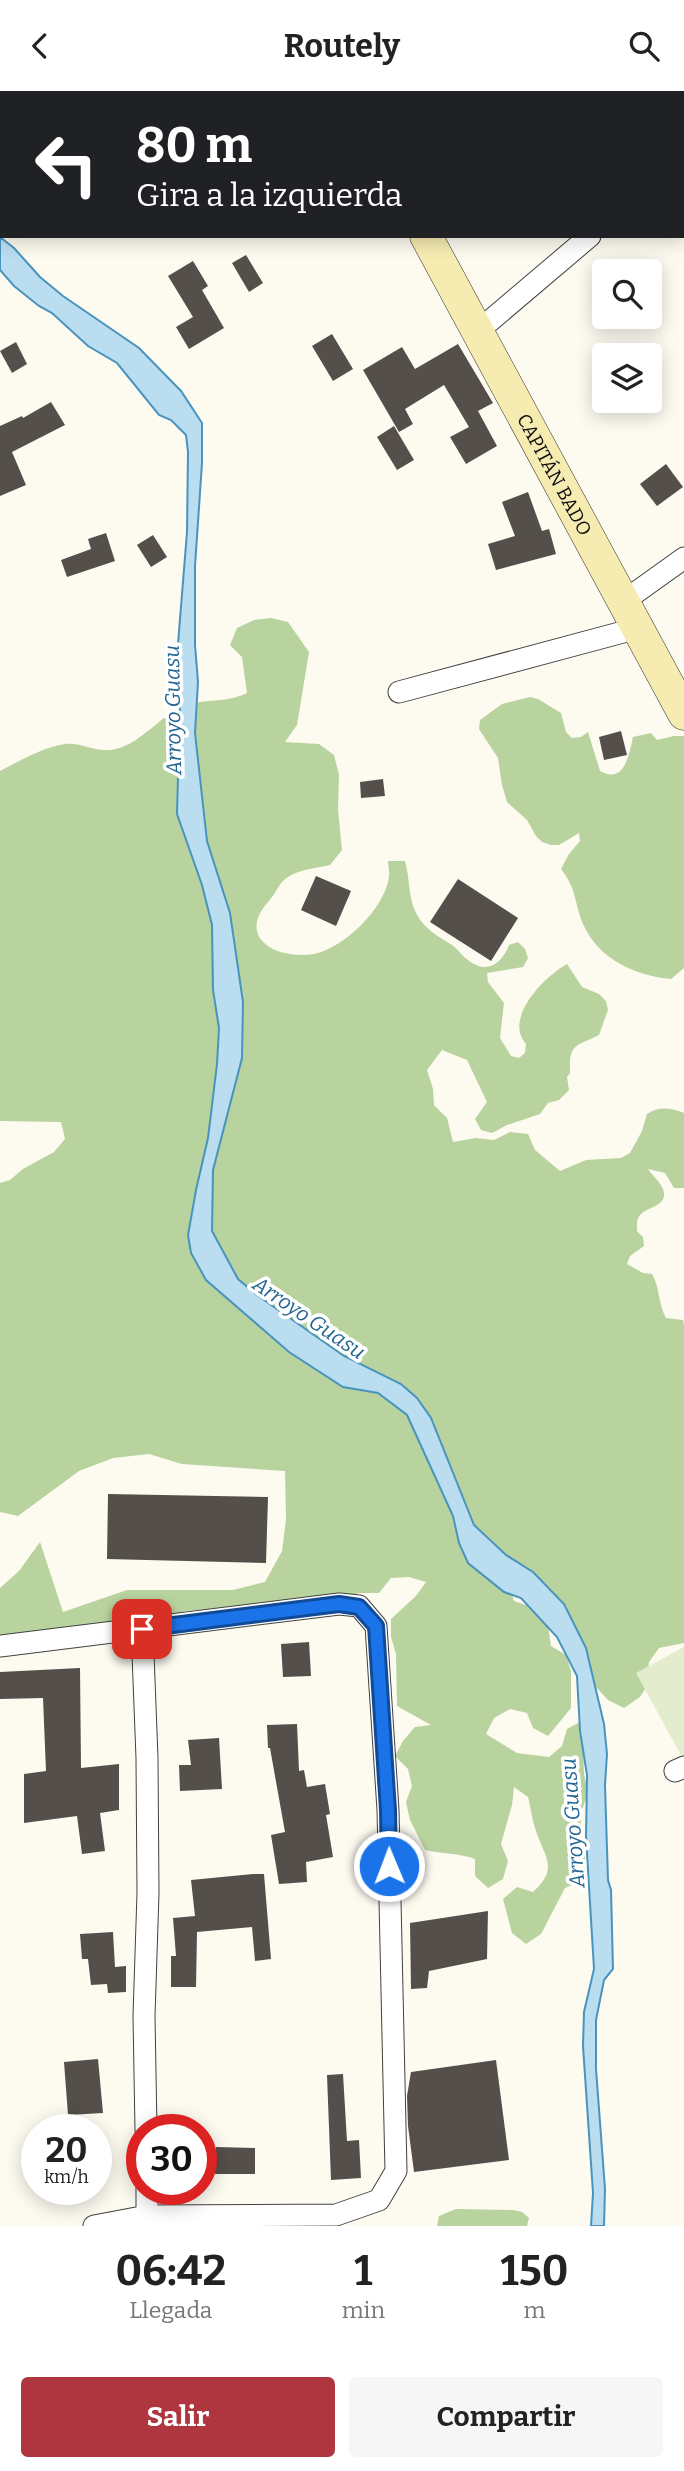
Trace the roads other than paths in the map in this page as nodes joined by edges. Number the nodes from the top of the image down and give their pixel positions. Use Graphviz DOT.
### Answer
graph roads {
  1 [pos="427,238"];
  2 [pos="588,238"];
  3 [pos="478,331"];
  4 [pos="684,558"];
  5 [pos="631,614"];
  6 [pos="399,692"];
  7 [pos="684,714"];
  8 [pos="142,1629"];
  9 [pos="0,1646"];
  10 [pos="146,2114"];
  11 [pos="147,2205"];
  12 [pos="147,2215"];
  13 [pos="94,2226"];
  1 -- 3 [label="street, CAPITÁN BADO"];
  2 -- 3 [label="street"];
  3 -- 5 [label="street, CAPITÁN BADO"];
  4 -- 5 [label="street"];
  5 -- 6 [label="street"];
  5 -- 7 [label="street, CAPITÁN BADO"];
  8 -- 9 [label="street"];
  8 -- 10 [label="street"];
  8 -- 12 [label="street"];
  11 -- 12 [label="street"];
  12 -- 13 [label="street"];
}
